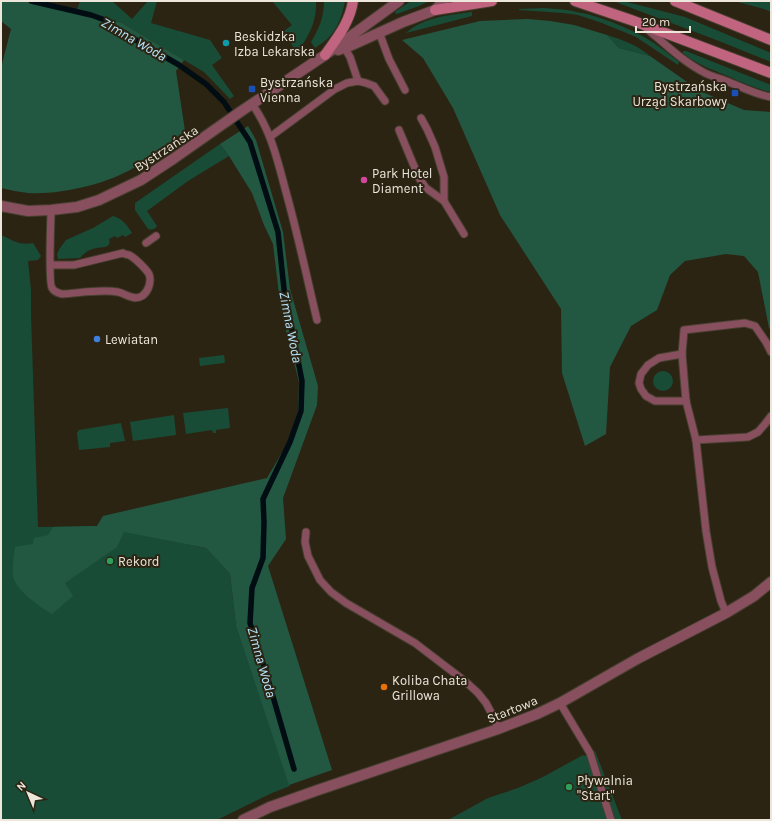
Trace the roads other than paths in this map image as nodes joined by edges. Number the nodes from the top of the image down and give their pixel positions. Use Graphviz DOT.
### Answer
graph roads {
  1 [pos="353,1"];
  2 [pos="399,1"];
  3 [pos="444,1"];
  4 [pos="492,1"];
  5 [pos="575,1"];
  6 [pos="675,1"];
  7 [pos="435,10"];
  8 [pos="642,24"];
  9 [pos="379,32"];
  10 [pos="771,40"];
  11 [pos="344,47"];
  12 [pos="325,55"];
  13 [pos="771,74"];
  14 [pos="358,81"];
  15 [pos="405,90"];
  16 [pos="771,98"];
  17 [pos="385,101"];
  18 [pos="252,104"];
  19 [pos="421,118"];
  20 [pos="399,130"];
  21 [pos="270,137"];
  22 [pos="444,201"];
  23 [pos="1,206"];
  24 [pos="51,210"];
  25 [pos="464,234"];
  26 [pos="156,236"];
  27 [pos="146,243"];
  28 [pos="50,265"];
  29 [pos="317,320"];
  30 [pos="771,352"];
  31 [pos="682,354"];
  32 [pos="686,401"];
  33 [pos="771,416"];
  34 [pos="696,440"];
  35 [pos="306,532"];
  36 [pos="771,582"];
  37 [pos="726,613"];
  38 [pos="560,703"];
  39 [pos="498,729"];
  40 [pos="243,820"];
  41 [pos="611,820"];
  1 -- 12 [label="main road"];
  2 -- 12 [label="street, Bystrzańska"];
  3 -- 7 [label="street, Bystrzańska"];
  4 -- 7 [label="main road"];
  5 -- 8 [label="main road"];
  6 -- 10 [label="main road"];
  7 -- 9 [label="street, Bystrzańska"];
  8 -- 13 [label="main road"];
  8 -- 16 [label="lane"];
  9 -- 11 [label="street, Bystrzańska"];
  9 -- 15 [label="lane"];
  11 -- 12 [label="street, Bystrzańska"];
  11 -- 14 [label="lane"];
  12 -- 18 [label="street, Bystrzańska"];
  14 -- 17 [label="lane"];
  14 -- 21 [label="lane"];
  18 -- 21 [label="lane"];
  18 -- 24 [label="street, Bystrzańska"];
  19 -- 22 [label="lane"];
  20 -- 22 [label="lane"];
  21 -- 29 [label="lane"];
  22 -- 25 [label="lane"];
  23 -- 24 [label="street, Bystrzańska"];
  24 -- 28 [label="lane"];
  26 -- 27 [label="lane"];
  28 -- 28 [label="lane"];
  30 -- 31 [label="lane"];
  31 -- 32 [label="lane"];
  31 -- 32 [label="lane"];
  32 -- 34 [label="lane"];
  33 -- 34 [label="lane"];
  34 -- 37 [label="lane"];
  35 -- 39 [label="lane"];
  36 -- 37 [label="street, Startowa"];
  37 -- 38 [label="street, Startowa"];
  38 -- 39 [label="street, Startowa"];
  38 -- 41 [label="lane"];
  39 -- 40 [label="street, Startowa"];
}
